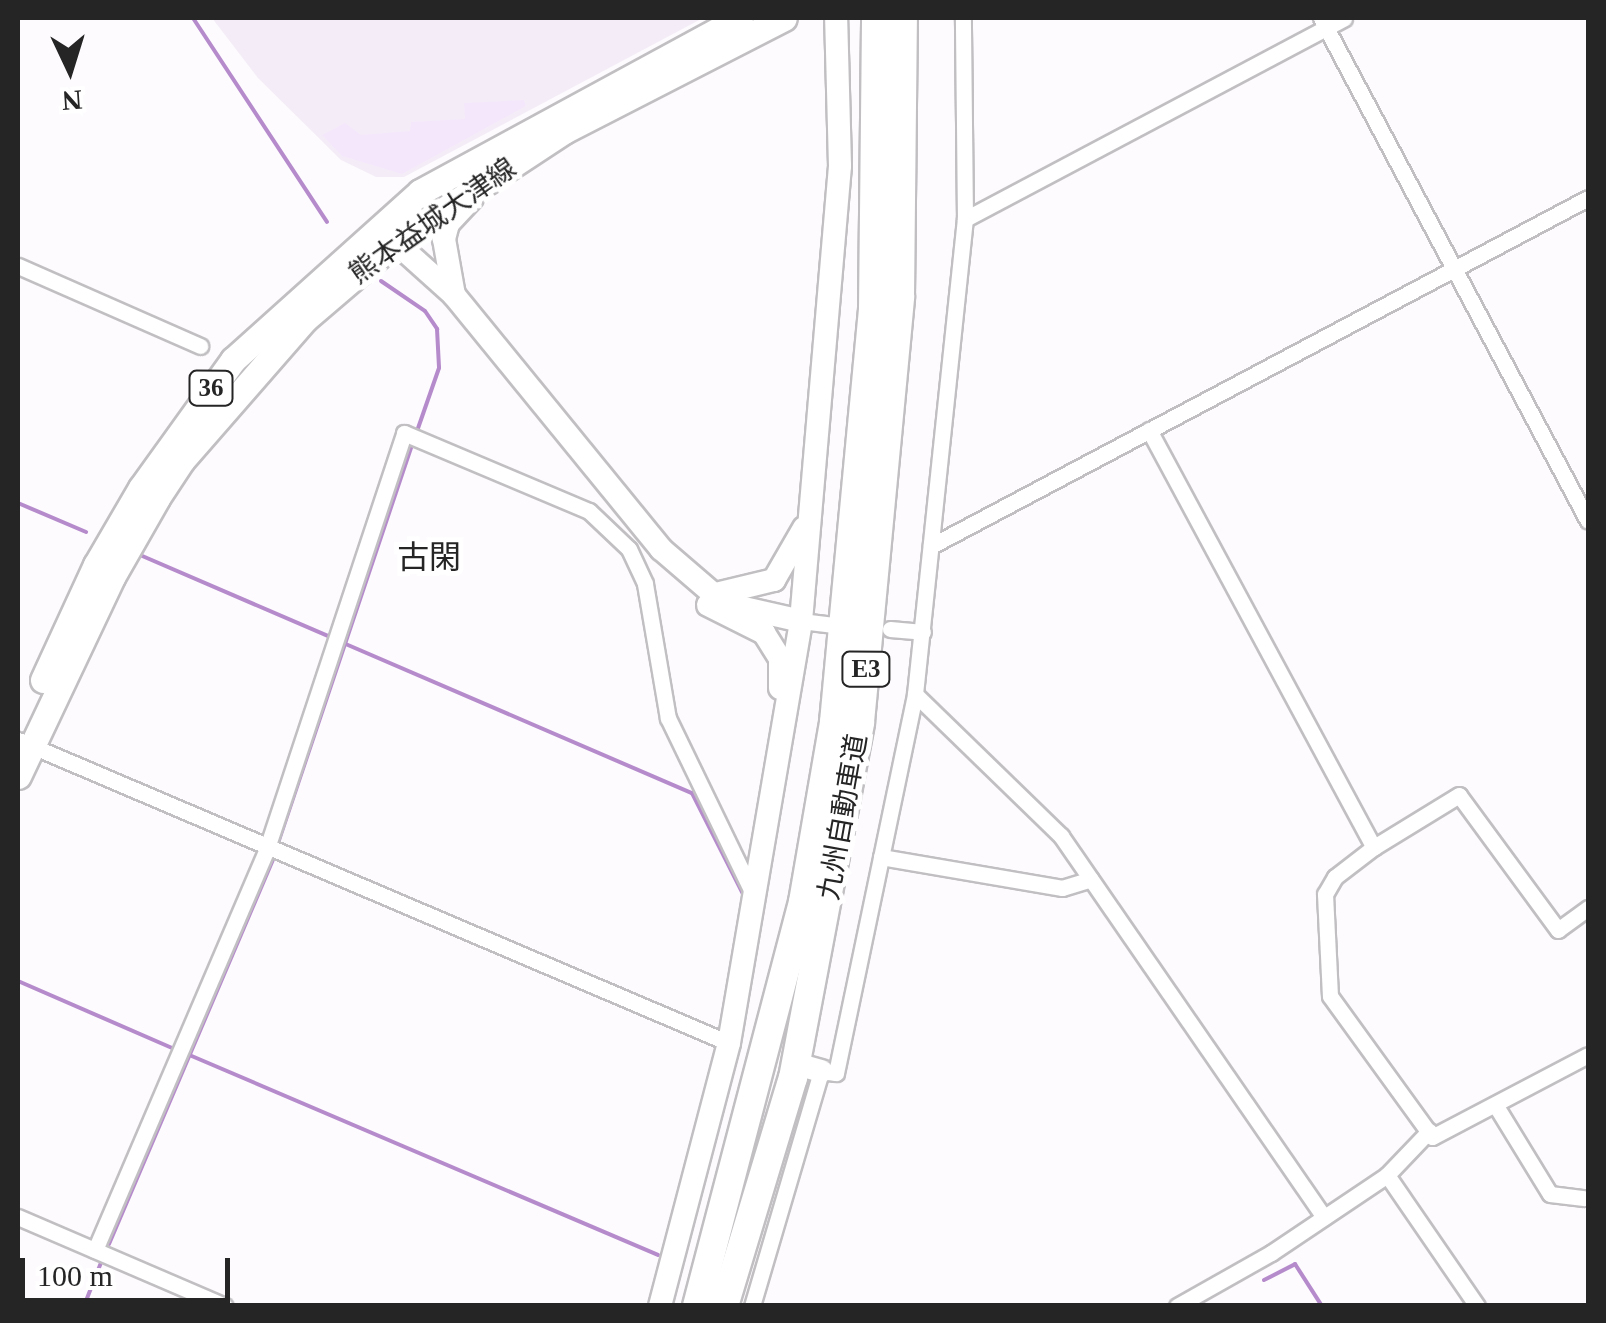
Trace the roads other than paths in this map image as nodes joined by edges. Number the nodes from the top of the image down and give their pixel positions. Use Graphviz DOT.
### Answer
graph roads {
  1 [pos="740,18"];
  2 [pos="784,18"];
  3 [pos="876,18"];
  4 [pos="902,18"];
  5 [pos="963,18"];
  6 [pos="1344,18"];
  7 [pos="1324,22"];
  8 [pos="836,26"];
  9 [pos="564,131"];
  10 [pos="420,192"];
  11 [pos="1588,198"];
  12 [pos="965,220"];
  13 [pos="360,239"];
  14 [pos="395,242"];
  15 [pos="18,266"];
  16 [pos="1450,270"];
  17 [pos="446,291"];
  18 [pos="200,346"];
  19 [pos="1149,430"];
  20 [pos="814,500"];
  21 [pos="1588,521"];
  22 [pos="931,546"];
  23 [pos="714,599"];
  24 [pos="801,621"];
  25 [pos="834,624"];
  26 [pos="890,628"];
  27 [pos="923,632"];
  28 [pos="915,694"];
  29 [pos="22,741"];
  30 [pos="18,776"];
  31 [pos="777,776"];
  32 [pos="1374,847"];
  33 [pos="267,848"];
  34 [pos="881,857"];
  35 [pos="1091,879"];
  36 [pos="757,901"];
  37 [pos="1588,908"];
  38 [pos="729,1043"];
  39 [pos="754,1050"];
  40 [pos="1588,1054"];
  41 [pos="1496,1106"];
  42 [pos="1430,1130"];
  43 [pos="1388,1175"];
  44 [pos="1584,1198"];
  45 [pos="18,1216"];
  46 [pos="1324,1217"];
  47 [pos="95,1250"];
  48 [pos="225,1306"];
  49 [pos="660,1306"];
  50 [pos="697,1306"];
  51 [pos="724,1306"];
  52 [pos="752,1306"];
  53 [pos="1177,1306"];
  54 [pos="1477,1306"];
  1 -- 10 [label="main road, 熊本益城大津線 / 36"];
  2 -- 9 [label="main road, 熊本益城大津線 / 36"];
  3 -- 50 [label="highway, 九州自動車道 / E3"];
  4 -- 51 [label="highway, 九州自動車道 / E3"];
  5 -- 12 [label="street"];
  6 -- 7 [label="street"];
  7 -- 12 [label="street"];
  7 -- 16 [label="street"];
  8 -- 20 [label="street"];
  9 -- 14 [label="main road, 熊本益城大津線 / 36"];
  9 -- 17 [label="street"];
  10 -- 13 [label="main road, 熊本益城大津線 / 36"];
  10 -- 14 [label="street"];
  11 -- 16 [label="street"];
  12 -- 22 [label="street"];
  13 -- 14 [label="street"];
  13 -- 29 [label="main road, 熊本益城大津線 / 36"];
  14 -- 17 [label="street"];
  14 -- 29 [label="main road, 熊本益城大津線 / 36"];
  15 -- 18 [label="street"];
  16 -- 19 [label="street"];
  16 -- 21 [label="street"];
  17 -- 23 [label="street"];
  19 -- 22 [label="street"];
  19 -- 32 [label="street"];
  20 -- 23 [label="street"];
  20 -- 24 [label="street"];
  22 -- 27 [label="street"];
  23 -- 24 [label="street"];
  23 -- 31 [label="street"];
  24 -- 25 [label="street"];
  24 -- 31 [label="street"];
  26 -- 27 [label="street"];
  27 -- 28 [label="street"];
  28 -- 34 [label="street"];
  28 -- 35 [label="street"];
  29 -- 30 [label="main road, 熊本益城大津線 / 36"];
  29 -- 33 [label="street"];
  31 -- 36 [label="street"];
  32 -- 37 [label="street"];
  32 -- 42 [label="street"];
  33 -- 36 [label="street"];
  33 -- 38 [label="street"];
  33 -- 47 [label="street"];
  34 -- 35 [label="street"];
  34 -- 52 [label="street"];
  35 -- 46 [label="street"];
  36 -- 38 [label="street"];
  38 -- 39 [label="street"];
  38 -- 49 [label="street"];
  40 -- 41 [label="street"];
  41 -- 42 [label="street"];
  41 -- 44 [label="street"];
  42 -- 43 [label="street"];
  43 -- 46 [label="street"];
  43 -- 54 [label="street"];
  45 -- 47 [label="street"];
  46 -- 53 [label="street"];
  47 -- 48 [label="street"];
}
